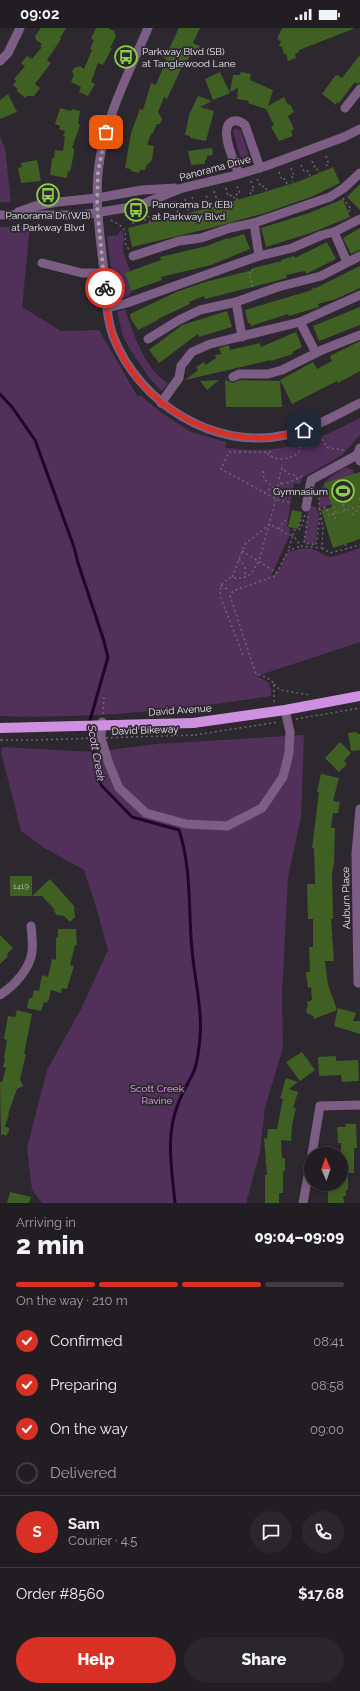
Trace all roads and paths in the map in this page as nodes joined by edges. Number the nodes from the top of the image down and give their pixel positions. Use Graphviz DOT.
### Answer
graph roads {
  1 [pos="20,28"];
  2 [pos="148,28"];
  3 [pos="0,61"];
  4 [pos="360,89"];
  5 [pos="345,108"];
  6 [pos="360,129"];
  7 [pos="326,156"];
  8 [pos="312,161"];
  9 [pos="301,165"];
  10 [pos="260,168"];
  11 [pos="291,168"];
  12 [pos="328,169"];
  13 [pos="279,172"];
  14 [pos="320,172"];
  15 [pos="360,173"];
  16 [pos="239,174"];
  17 [pos="310,176"];
  18 [pos="257,179"];
  19 [pos="251,181"];
  20 [pos="293,182"];
  21 [pos="287,184"];
  22 [pos="237,186"];
  23 [pos="182,188"];
  24 [pos="226,188"];
  25 [pos="214,191"];
  26 [pos="267,191"];
  27 [pos="339,191"];
  28 [pos="206,194"];
  29 [pos="251,196"];
  30 [pos="192,197"];
  31 [pos="97,198"];
  32 [pos="185,198"];
  33 [pos="174,201"];
  34 [pos="223,204"];
  35 [pos="158,205"];
  36 [pos="143,208"];
  37 [pos="146,208"];
  38 [pos="206,209"];
  39 [pos="130,211"];
  40 [pos="200,211"];
  41 [pos="98,213"];
  42 [pos="189,213"];
  43 [pos="13,214"];
  44 [pos="0,215"];
  45 [pos="108,216"];
  46 [pos="179,216"];
  47 [pos="162,220"];
  48 [pos="357,221"];
  49 [pos="150,223"];
  50 [pos="254,223"];
  51 [pos="146,224"];
  52 [pos="134,227"];
  53 [pos="334,232"];
  54 [pos="136,255"];
  55 [pos="259,256"];
  56 [pos="360,256"];
  57 [pos="250,259"];
  58 [pos="42,262"];
  59 [pos="347,262"];
  60 [pos="104,273"];
  61 [pos="255,295"];
  62 [pos="360,295"];
  63 [pos="236,302"];
  64 [pos="107,308"];
  65 [pos="300,322"];
  66 [pos="360,335"];
  67 [pos="242,337"];
  68 [pos="148,339"];
  69 [pos="316,353"];
  70 [pos="233,377"];
  71 [pos="161,403"];
  72 [pos="360,403"];
  73 [pos="266,452"];
  74 [pos="272,452"];
  75 [pos="356,454"];
  76 [pos="263,472"];
  77 [pos="302,476"];
  78 [pos="298,479"];
  79 [pos="281,484"];
  80 [pos="273,487"];
  81 [pos="264,493"];
  82 [pos="320,498"];
  83 [pos="276,499"];
  84 [pos="291,502"];
  85 [pos="342,504"];
  86 [pos="309,506"];
  87 [pos="334,506"];
  88 [pos="319,507"];
  89 [pos="360,507"];
  90 [pos="319,510"];
  91 [pos="346,511"];
  92 [pos="333,514"];
  93 [pos="336,514"];
  94 [pos="320,516"];
  95 [pos="288,519"];
  96 [pos="336,520"];
  97 [pos="270,524"];
  98 [pos="299,526"];
  99 [pos="279,529"];
  100 [pos="293,535"];
  101 [pos="345,544"];
  102 [pos="360,545"];
  103 [pos="301,546"];
  104 [pos="322,548"];
  105 [pos="347,549"];
  106 [pos="242,551"];
  107 [pos="288,551"];
  108 [pos="239,559"];
  109 [pos="258,561"];
  110 [pos="277,573"];
  111 [pos="245,577"];
  112 [pos="232,578"];
  113 [pos="221,585"];
  114 [pos="228,590"];
  115 [pos="243,655"];
  116 [pos="274,684"];
  117 [pos="314,695"];
  118 [pos="360,696"];
  119 [pos="104,697"];
  120 [pos="274,704"];
  121 [pos="286,710"];
  122 [pos="102,722"];
  123 [pos="0,728"];
  124 [pos="195,735"];
  125 [pos="1,740"];
  126 [pos="360,809"];
  127 [pos="358,865"];
  128 [pos="31,926"];
  129 [pos="360,983"];
  130 [pos="0,995"];
  131 [pos="360,1106"];
  132 [pos="313,1147"];
  133 [pos="305,1191"];
  134 [pos="303,1203"];
  1 -- 3 [label="street"];
  2 -- 31 [label="street"];
  4 -- 5 [label="street"];
  6 -- 10 [label="street, Panorama Drive"];
  7 -- 12 [label="path"];
  8 -- 14 [label="path"];
  9 -- 17 [label="path"];
  10 -- 16 [label="street, Panorama Drive"];
  10 -- 16 [label="street"];
  11 -- 20 [label="path"];
  13 -- 21 [label="path"];
  15 -- 27 [label="street"];
  16 -- 23 [label="street, Panorama Drive"];
  18 -- 26 [label="path"];
  19 -- 29 [label="path"];
  22 -- 24 [label="path"];
  23 -- 31 [label="street"];
  23 -- 41 [label="street, Panorama Drive"];
  25 -- 34 [label="path"];
  27 -- 48 [label="path"];
  27 -- 50 [label="street"];
  28 -- 38 [label="path"];
  30 -- 40 [label="path"];
  31 -- 41 [label="street"];
  31 -- 43 [label="street"];
  32 -- 42 [label="path"];
  33 -- 46 [label="path"];
  35 -- 47 [label="path"];
  36 -- 51 [label="path"];
  37 -- 49 [label="path"];
  39 -- 52 [label="path"];
  41 -- 43 [label="street, Panorama Drive"];
  41 -- 60 [label="street"];
  43 -- 44 [label="street, Panorama Drive"];
  45 -- 54 [label="path"];
  48 -- 53 [label="street"];
  50 -- 54 [label="street"];
  50 -- 55 [label="street"];
  53 -- 55 [label="street"];
  53 -- 59 [label="street"];
  55 -- 57 [label="street"];
  56 -- 59 [label="street"];
  57 -- 61 [label="path"];
  57 -- 64 [label="street"];
  58 -- 60 [label="street"];
  59 -- 61 [label="street"];
  60 -- 64 [label="street"];
  61 -- 63 [label="street"];
  62 -- 65 [label="street"];
  63 -- 67 [label="street"];
  63 -- 68 [label="street"];
  64 -- 71 [label="street"];
  65 -- 67 [label="street"];
  65 -- 69 [label="street"];
  66 -- 69 [label="street"];
  67 -- 71 [label="street"];
  69 -- 70 [label="street"];
  71 -- 72 [label="street"];
  73 -- 74 [label="path"];
  73 -- 75 [label="path"];
  73 -- 81 [label="path"];
  75 -- 86 [label="street"];
  76 -- 80 [label="path"];
  77 -- 78 [label="path"];
  78 -- 79 [label="path"];
  78 -- 79 [label="path"];
  79 -- 80 [label="path"];
  80 -- 81 [label="path"];
  81 -- 83 [label="path"];
  82 -- 88 [label="path"];
  83 -- 84 [label="path"];
  83 -- 97 [label="path"];
  85 -- 91 [label="path"];
  86 -- 88 [label="path"];
  86 -- 94 [label="path"];
  86 -- 98 [label="path"];
  86 -- 100 [label="path"];
  87 -- 93 [label="path"];
  88 -- 90 [label="path"];
  89 -- 91 [label="path"];
  89 -- 91 [label="path"];
  90 -- 92 [label="path"];
  90 -- 94 [label="path"];
  91 -- 93 [label="path"];
  92 -- 93 [label="path"];
  92 -- 96 [label="path"];
  94 -- 104 [label="path"];
  95 -- 99 [label="path"];
  97 -- 99 [label="path"];
  97 -- 106 [label="path"];
  97 -- 109 [label="path"];
  99 -- 100 [label="path"];
  100 -- 103 [label="path"];
  100 -- 107 [label="path"];
  101 -- 105 [label="path"];
  102 -- 105 [label="path"];
  103 -- 104 [label="path"];
  103 -- 107 [label="path"];
  104 -- 105 [label="path"];
  106 -- 108 [label="path"];
  106 -- 109 [label="path"];
  107 -- 110 [label="path"];
  108 -- 111 [label="path"];
  108 -- 112 [label="path"];
  109 -- 110 [label="path"];
  109 -- 111 [label="path"];
  110 -- 116 [label="path"];
  111 -- 112 [label="path"];
  112 -- 113 [label="path"];
  113 -- 114 [label="path"];
  113 -- 115 [label="path"];
  116 -- 117 [label="path"];
  116 -- 120 [label="path"];
  118 -- 121 [label="main road, David Avenue"];
  119 -- 122 [label="path"];
  121 -- 122 [label="street"];
  121 -- 123 [label="main road, David Avenue, bridge"];
  124 -- 125 [label="path, David Bikeway, bridge"];
  126 -- 127 [label="street, Auburn Place"];
  127 -- 129 [label="street, Auburn Place"];
  128 -- 130 [label="street"];
  131 -- 132 [label="street"];
  133 -- 134 [label="street"];
}
